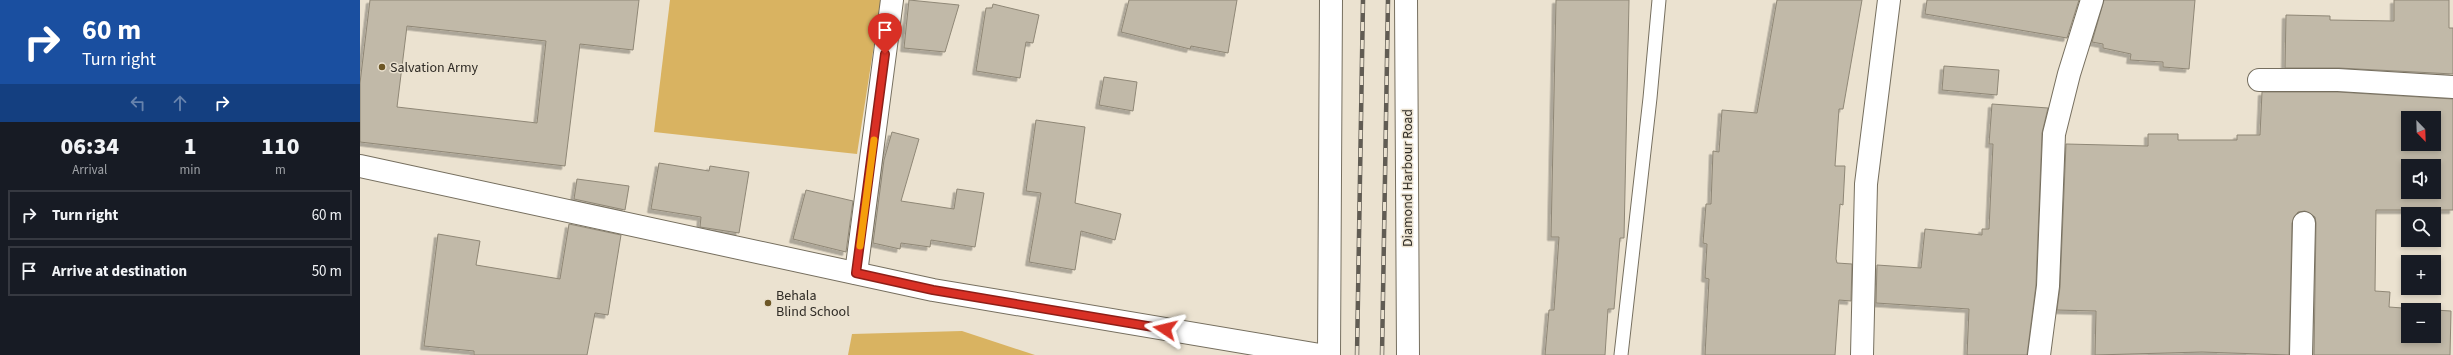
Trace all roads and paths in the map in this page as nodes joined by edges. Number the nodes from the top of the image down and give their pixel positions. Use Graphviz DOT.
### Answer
graph roads {
  1 [pos="892,0"];
  2 [pos="1331,0"];
  3 [pos="1406,0"];
  4 [pos="1658,0"];
  5 [pos="1889,0"];
  6 [pos="2092,0"];
  7 [pos="2259,80"];
  8 [pos="2453,87"];
  9 [pos="360,166"];
  10 [pos="2304,222"];
  11 [pos="856,273"];
  12 [pos="1320,355"];
  13 [pos="1329,355"];
  14 [pos="1408,355"];
  15 [pos="1621,355"];
  16 [pos="1862,355"];
  17 [pos="2039,355"];
  18 [pos="2301,355"];
  1 -- 11 [label="main road"];
  2 -- 13 [label="main road"];
  3 -- 14 [label="main road, Diamond Harbour Road"];
  4 -- 15 [label="lane"];
  5 -- 16 [label="main road"];
  6 -- 17 [label="main road"];
  7 -- 8 [label="main road"];
  9 -- 11 [label="main road"];
  10 -- 18 [label="main road"];
  11 -- 12 [label="main road"];
}
